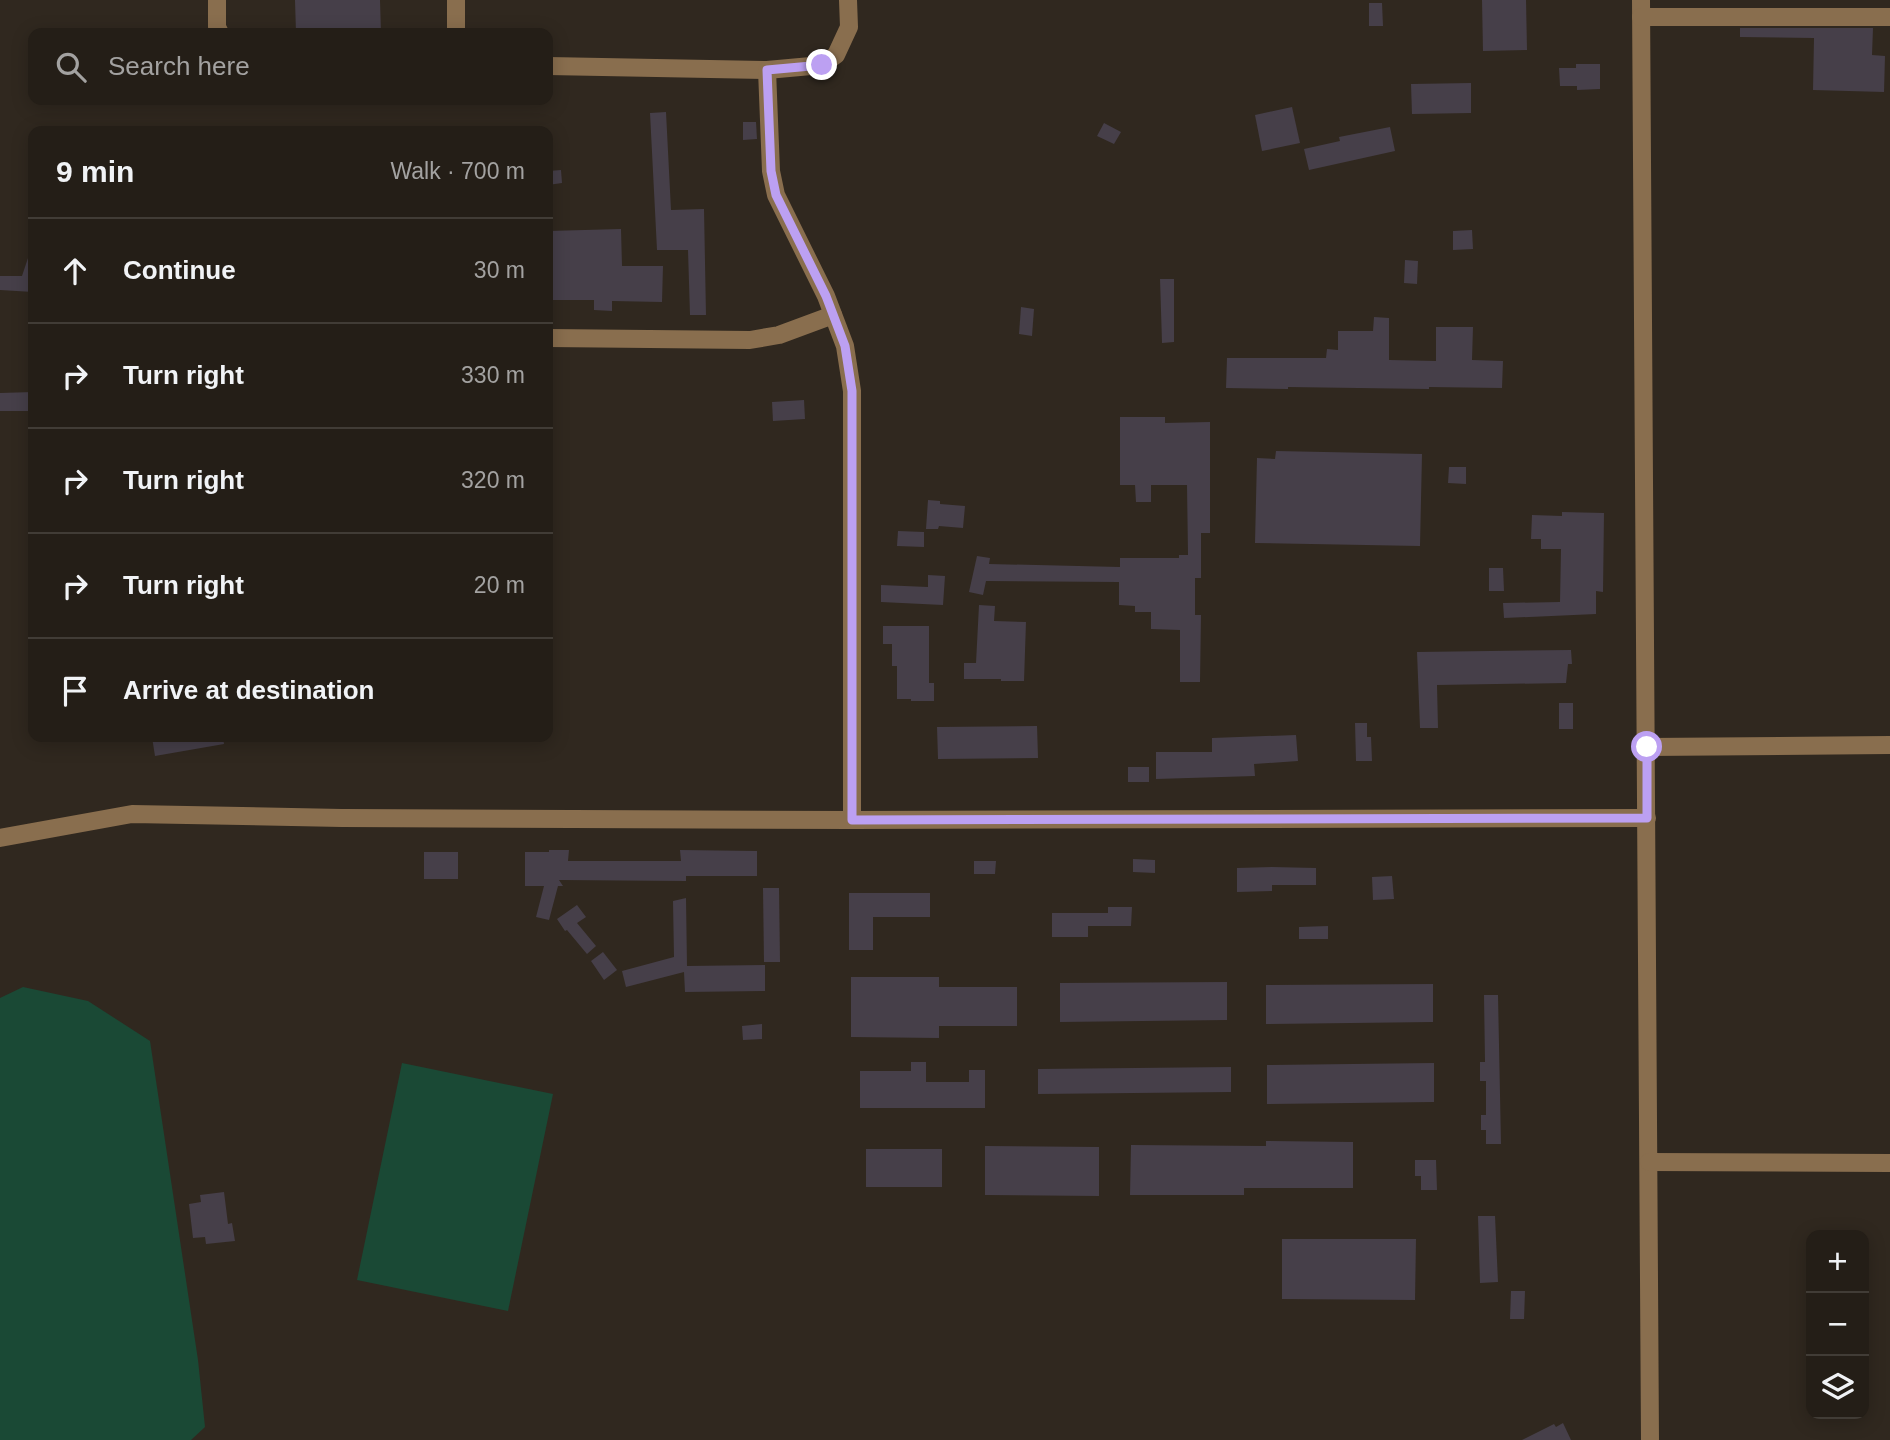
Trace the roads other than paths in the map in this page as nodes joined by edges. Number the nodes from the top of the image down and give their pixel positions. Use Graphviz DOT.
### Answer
graph roads {
  1 [pos="217,0"];
  2 [pos="456,0"];
  3 [pos="848,0"];
  4 [pos="1641,9"];
  5 [pos="1890,17"];
  6 [pos="218,28"];
  7 [pos="456,28"];
  8 [pos="553,66"];
  9 [pos="767,70"];
  10 [pos="833,315"];
  11 [pos="553,338"];
  12 [pos="1890,745"];
  13 [pos="1647,747"];
  14 [pos="1647,818"];
  15 [pos="852,820"];
  16 [pos="0,838"];
  17 [pos="1649,1162"];
  18 [pos="1890,1163"];
  19 [pos="1650,1440"];
  1 -- 6 [label="street"];
  2 -- 7 [label="street"];
  3 -- 9 [label="street"];
  4 -- 5 [label="street"];
  4 -- 13 [label="street"];
  8 -- 9 [label="street"];
  9 -- 10 [label="street"];
  10 -- 11 [label="street"];
  10 -- 15 [label="street"];
  12 -- 13 [label="street"];
  13 -- 14 [label="street"];
  14 -- 15 [label="street"];
  14 -- 17 [label="street"];
  15 -- 16 [label="street"];
  17 -- 18 [label="street"];
  17 -- 19 [label="street"];
}
